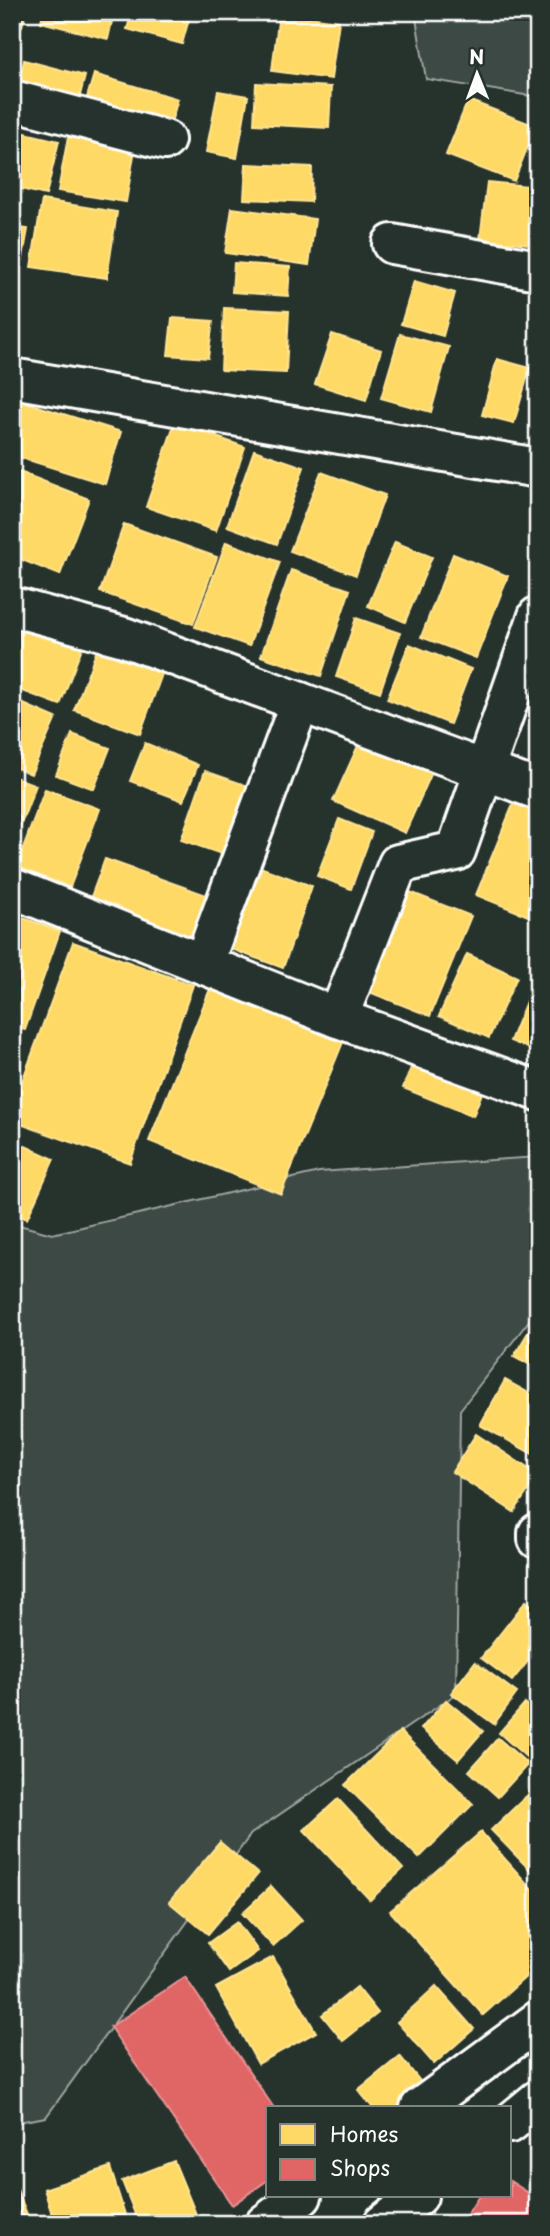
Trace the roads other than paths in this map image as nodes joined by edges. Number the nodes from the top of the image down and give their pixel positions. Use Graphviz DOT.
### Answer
graph roads {
  1 [pos="12,100"];
  2 [pos="165,139"];
  3 [pos="392,244"];
  4 [pos="538,270"];
  5 [pos="12,378"];
  6 [pos="538,468"];
  7 [pos="17,608"];
  8 [pos="538,616"];
  9 [pos="300,702"];
  10 [pos="485,770"];
  11 [pos="538,790"];
  12 [pos="12,888"];
  13 [pos="203,964"];
  14 [pos="338,1018"];
  15 [pos="538,1091"];
  16 [pos="538,1533"];
  17 [pos="538,1539"];
  18 [pos="538,2021"];
  19 [pos="538,2100"];
  20 [pos="423,2106"];
  21 [pos="512,2121"];
  22 [pos="299,2198"];
  23 [pos="416,2198"];
  24 [pos="264,2224"];
  25 [pos="383,2224"];
  1 -- 2 [label="street"];
  3 -- 4 [label="street"];
  5 -- 6 [label="street"];
  7 -- 9 [label="street"];
  8 -- 10 [label="street"];
  9 -- 10 [label="street"];
  9 -- 13 [label="street"];
  10 -- 11 [label="street"];
  10 -- 14 [label="street"];
  12 -- 13 [label="street"];
  13 -- 14 [label="street"];
  14 -- 15 [label="street"];
  16 -- 17 [label="street"];
  18 -- 20 [label="street"];
  19 -- 21 [label="street"];
  22 -- 24 [label="street"];
  23 -- 25 [label="street"];
}
